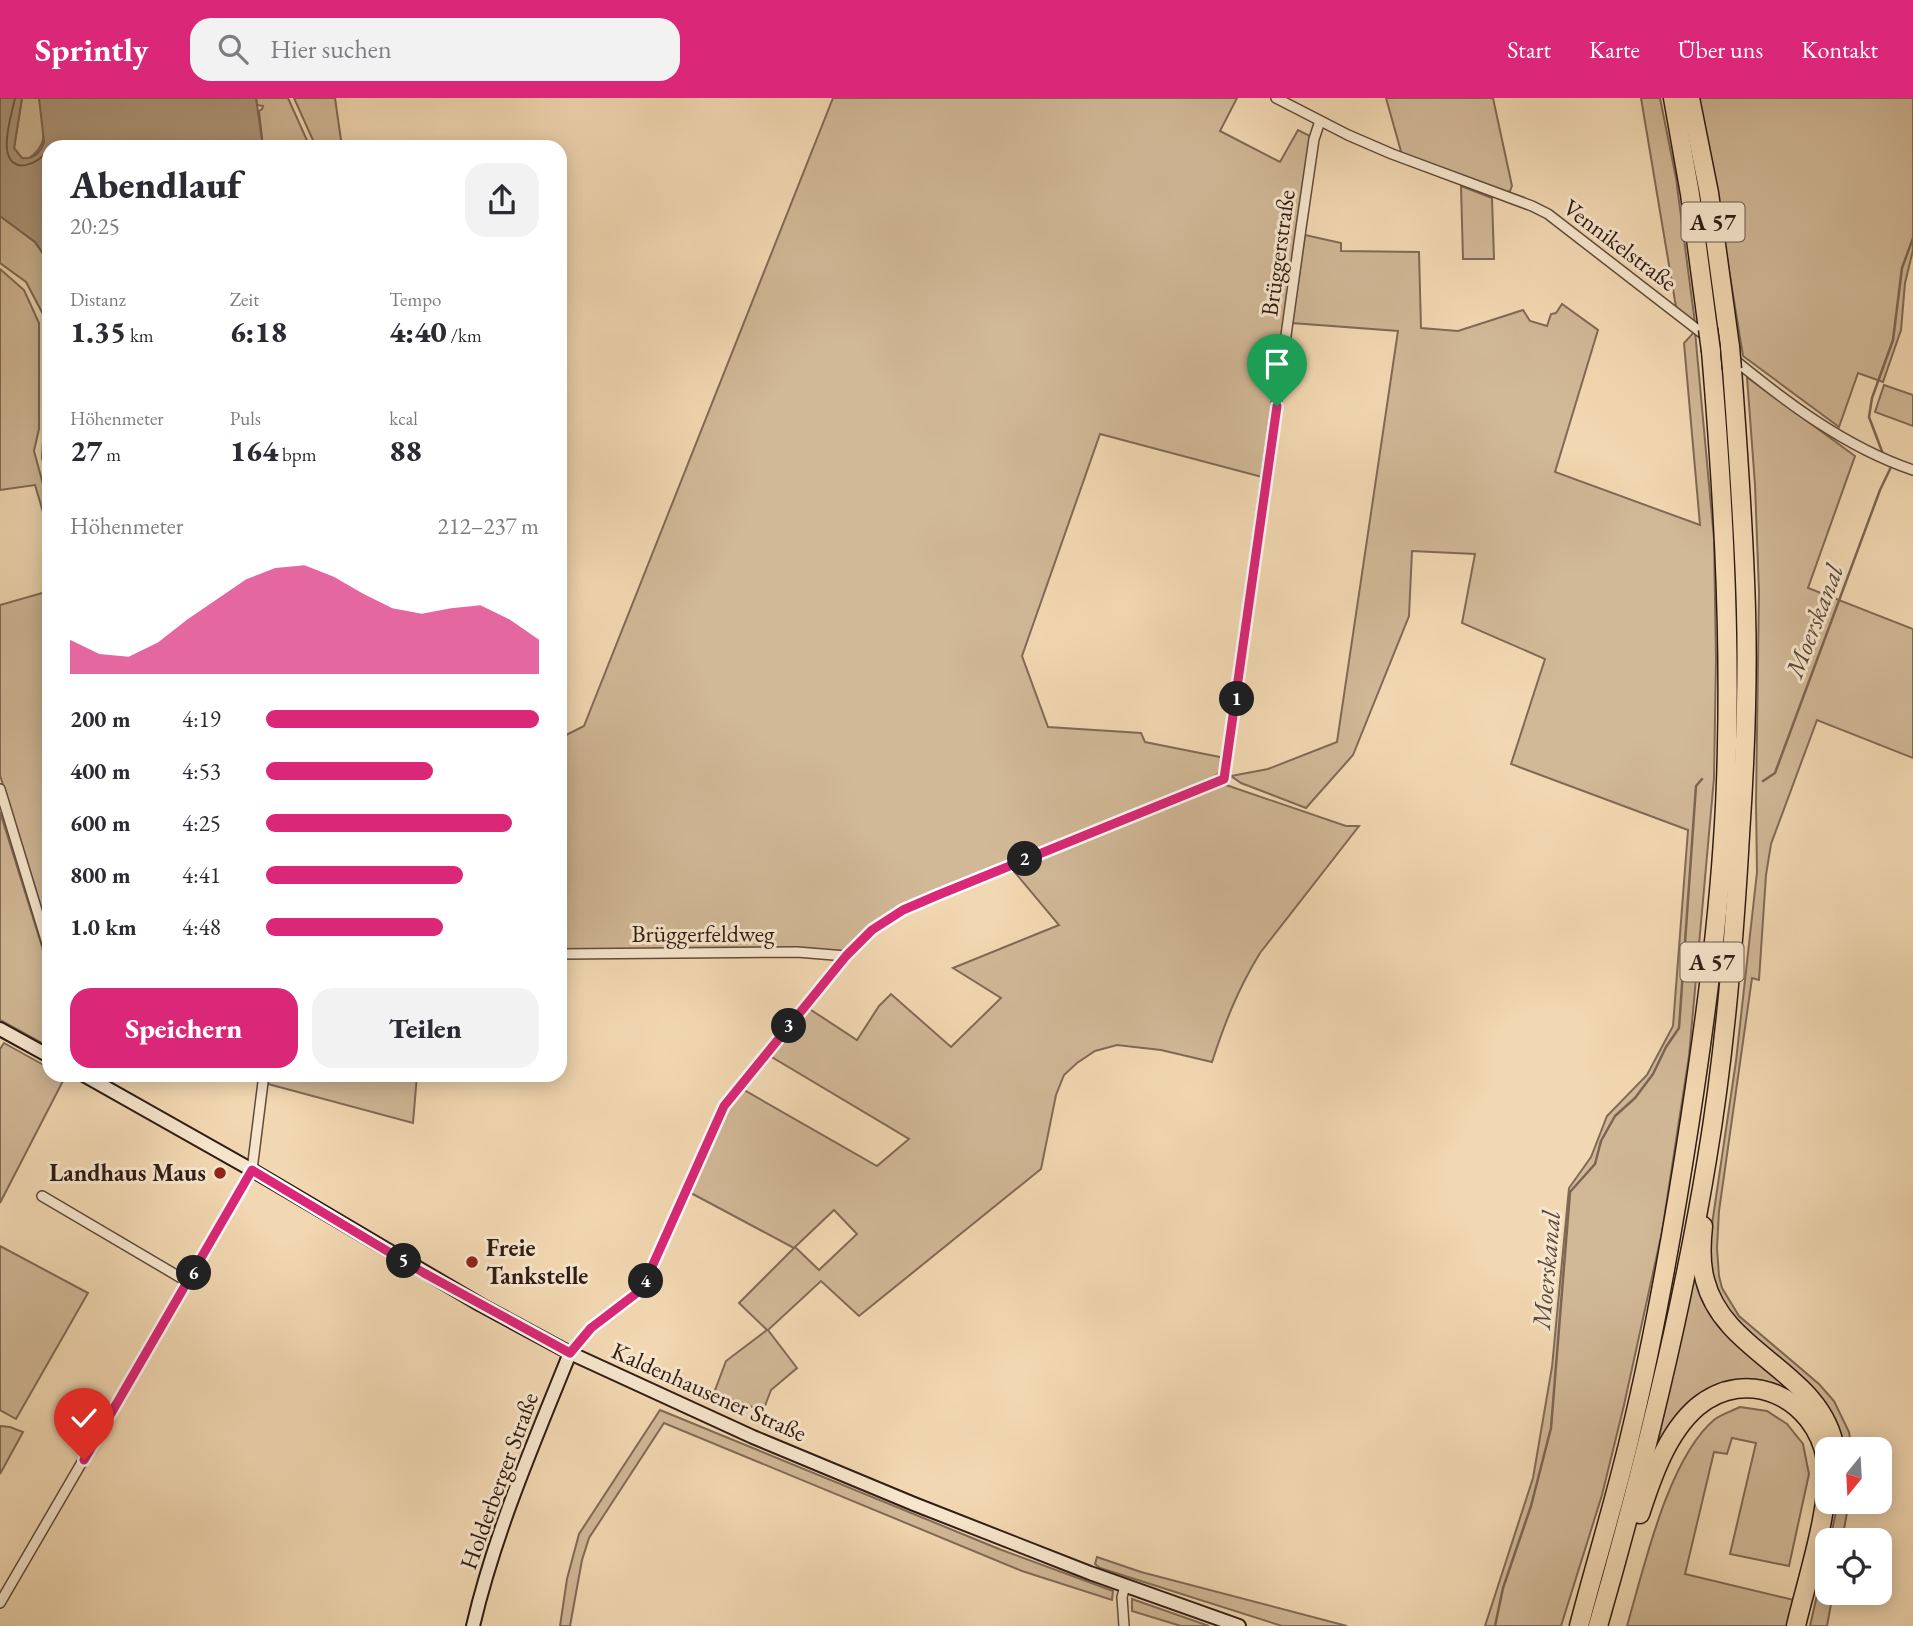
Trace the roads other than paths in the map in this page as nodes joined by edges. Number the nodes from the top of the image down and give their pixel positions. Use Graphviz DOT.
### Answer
graph roads {
  1 [pos="1276,98"];
  2 [pos="1673,98"];
  3 [pos="1690,98"];
  4 [pos="1320,121"];
  5 [pos="1913,470"];
  6 [pos="0,789"];
  7 [pos="42,927"];
  8 [pos="567,954"];
  9 [pos="846,956"];
  10 [pos="0,1029"];
  11 [pos="42,1052"];
  12 [pos="96,1082"];
  13 [pos="263,1082"];
  14 [pos="1707,1159"];
  15 [pos="252,1170"];
  16 [pos="43,1196"];
  17 [pos="188,1282"];
  18 [pos="570,1353"];
  19 [pos="1832,1437"];
  20 [pos="1828,1514"];
  21 [pos="1125,1586"];
  22 [pos="1607,1597"];
  23 [pos="0,1603"];
  24 [pos="473,1626"];
  25 [pos="1124,1626"];
  26 [pos="1239,1626"];
  27 [pos="1579,1626"];
  28 [pos="1598,1626"];
  29 [pos="1796,1626"];
  30 [pos="1803,1626"];
  1 -- 4 [label="street, Vennikelstraße"];
  2 -- 27 [label="highway, A 57, bridge"];
  3 -- 14 [label="highway, A 57, bridge"];
  4 -- 5 [label="street, Vennikelstraße"];
  4 -- 9 [label="street, Brüggerstraße"];
  6 -- 7 [label="street"];
  8 -- 9 [label="street, Brüggerfeldweg"];
  9 -- 18 [label="street, Brüggerstraße"];
  10 -- 11 [label="main road"];
  12 -- 15 [label="main road, Kaldenhausener Straße"];
  13 -- 15 [label="street"];
  14 -- 19 [label="highway"];
  14 -- 22 [label="highway, A 57"];
  15 -- 17 [label="street"];
  15 -- 18 [label="main road, Kaldenhausener Straße"];
  16 -- 17 [label="street"];
  17 -- 23 [label="street"];
  18 -- 21 [label="main road, Kaldenhausener Straße"];
  18 -- 24 [label="main road, Holderberger Straße"];
  20 -- 30 [label="highway"];
  21 -- 25 [label="street"];
  21 -- 26 [label="main road, Kaldenhausener Straße"];
  22 -- 28 [label="highway, A 57"];
  22 -- 29 [label="highway"];
}
